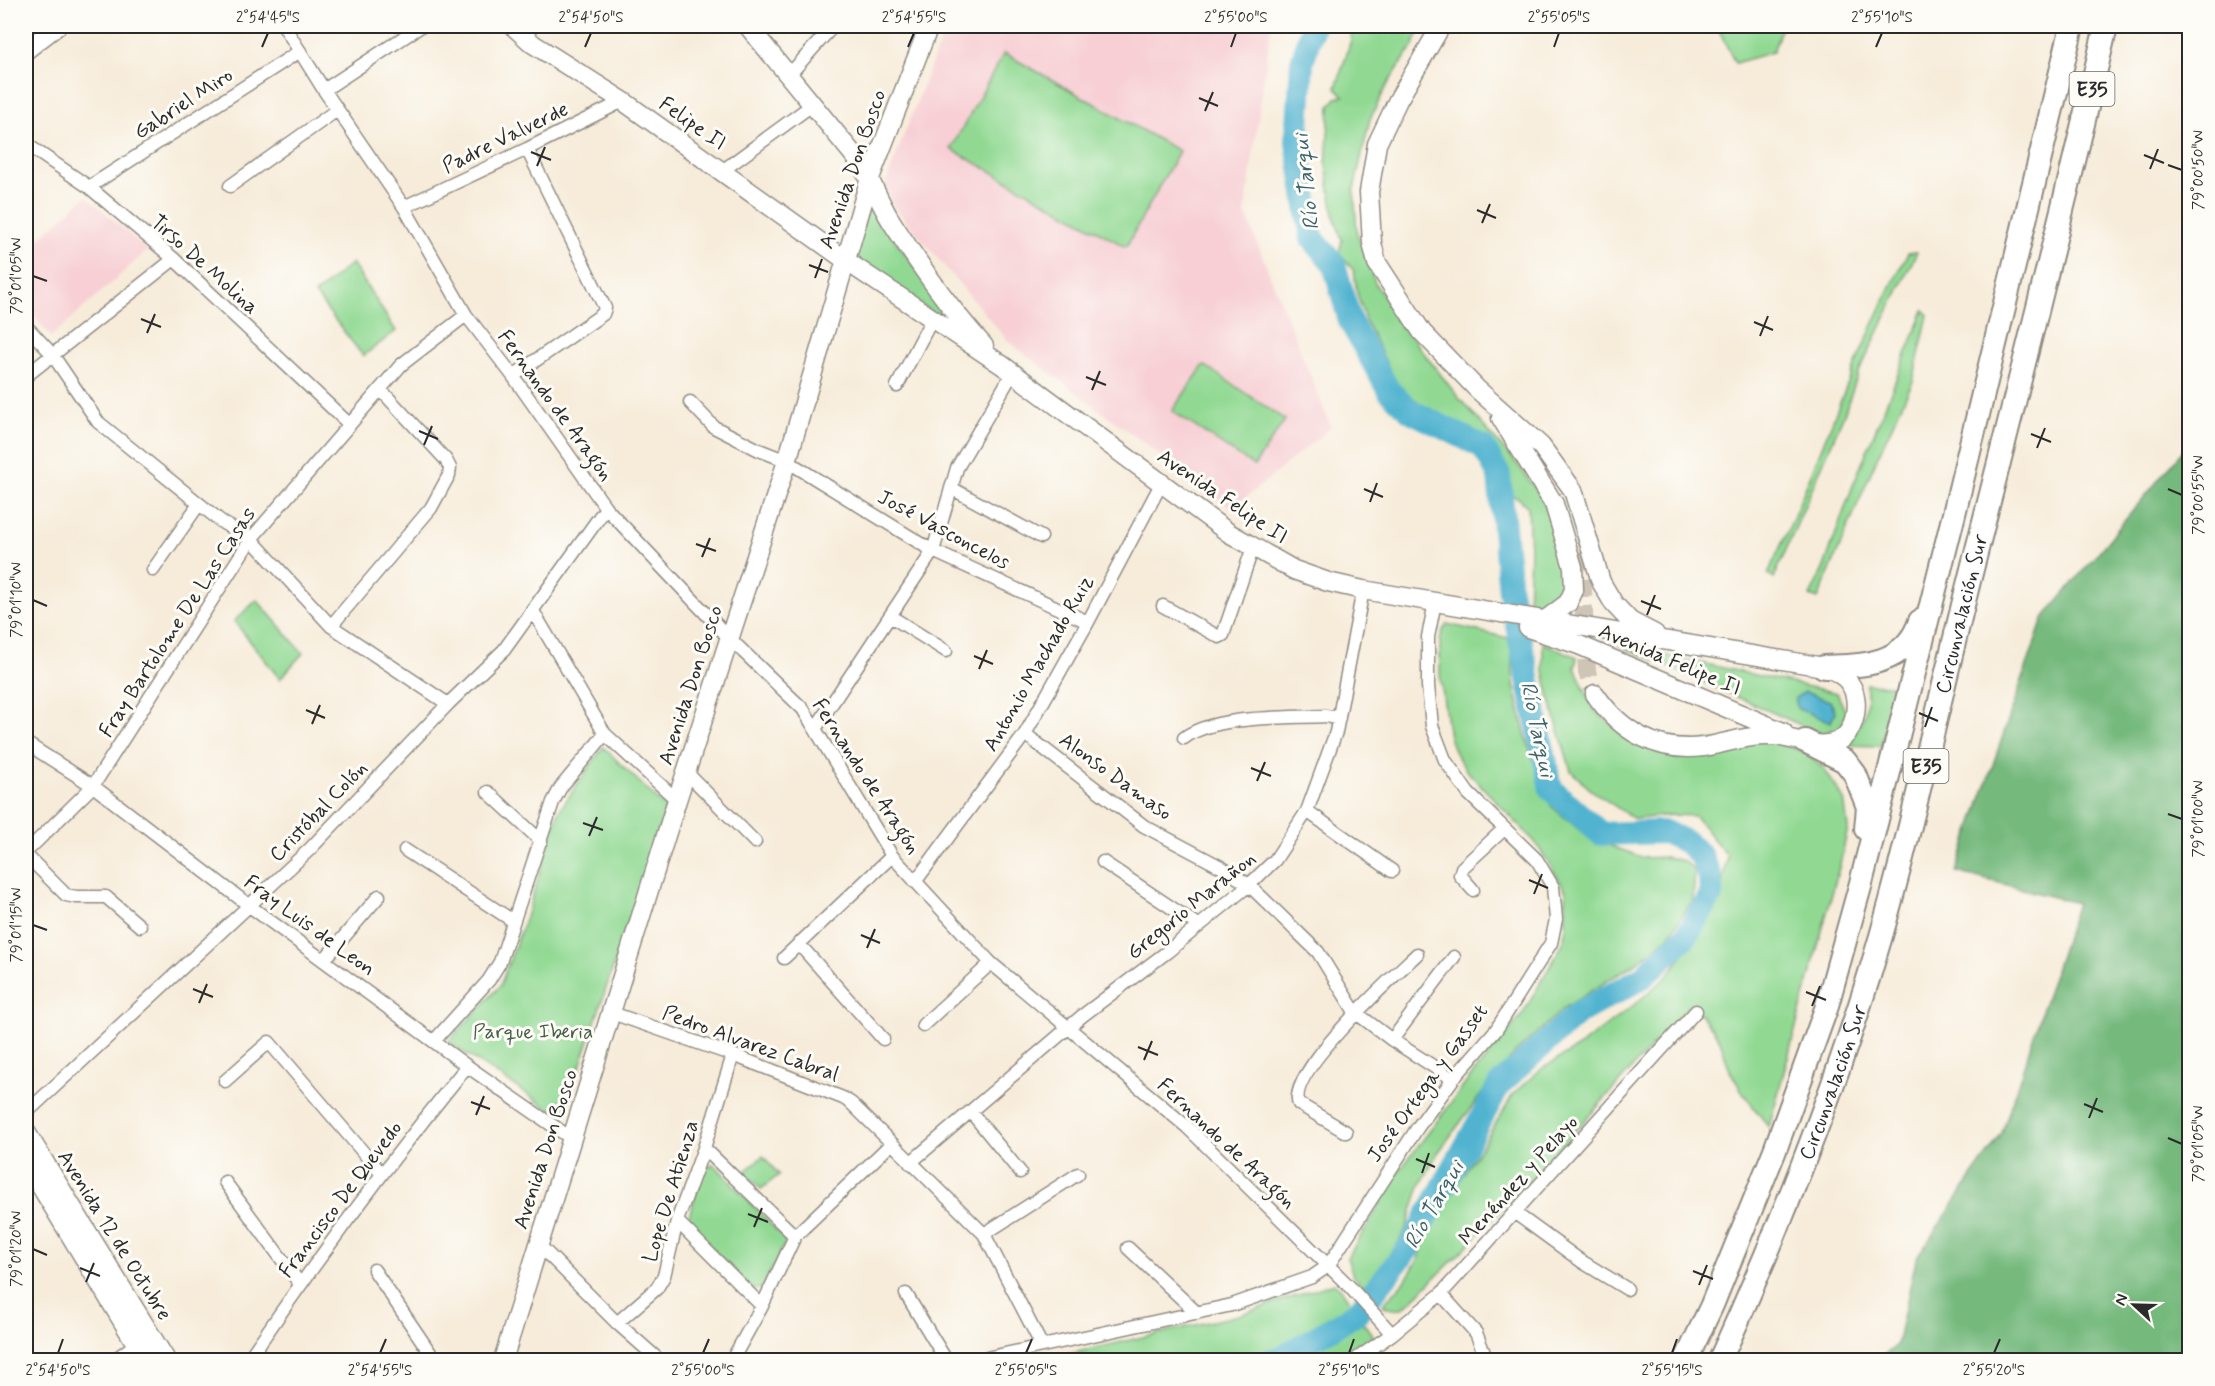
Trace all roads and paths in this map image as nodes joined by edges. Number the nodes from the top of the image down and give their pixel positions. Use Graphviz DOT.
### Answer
graph roads {
  1 [pos="57,26"];
  2 [pos="284,26"];
  3 [pos="421,26"];
  4 [pos="513,26"];
  5 [pos="748,26"];
  6 [pos="833,26"];
  7 [pos="929,26"];
  8 [pos="1441,26"];
  9 [pos="2072,26"];
  10 [pos="2106,26"];
  11 [pos="26,50"];
  12 [pos="300,51"];
  13 [pos="789,75"];
  14 [pos="324,90"];
  15 [pos="623,101"];
  16 [pos="812,105"];
  17 [pos="337,110"];
  18 [pos="26,144"];
  19 [pos="527,149"];
  20 [pos="722,171"];
  21 [pos="870,178"];
  22 [pos="230,186"];
  23 [pos="89,187"];
  24 [pos="404,207"];
  25 [pos="174,260"];
  26 [pos="845,260"];
  27 [pos="466,315"];
  28 [pos="932,319"];
  29 [pos="26,326"];
  30 [pos="52,354"];
  31 [pos="1007,370"];
  32 [pos="26,375"];
  33 [pos="513,376"];
  34 [pos="897,386"];
  35 [pos="380,389"];
  36 [pos="1477,389"];
  37 [pos="690,402"];
  38 [pos="349,424"];
  39 [pos="786,461"];
  40 [pos="1161,484"];
  41 [pos="951,488"];
  42 [pos="199,504"];
  43 [pos="606,508"];
  44 [pos="1041,537"];
  45 [pos="251,539"];
  46 [pos="1253,547"];
  47 [pos="933,550"];
  48 [pos="1581,552"];
  49 [pos="153,570"];
  50 [pos="1938,575"];
  51 [pos="1363,590"];
  52 [pos="1440,603"];
  53 [pos="1163,606"];
  54 [pos="533,611"];
  55 [pos="890,616"];
  56 [pos="1088,622"];
  57 [pos="1541,624"];
  58 [pos="331,626"];
  59 [pos="729,638"];
  60 [pos="1668,641"];
  61 [pos="946,651"];
  62 [pos="1824,667"];
  63 [pos="1595,694"];
  64 [pos="448,704"];
  65 [pos="1339,718"];
  66 [pos="815,729"];
  67 [pos="605,734"];
  68 [pos="1025,734"];
  69 [pos="1184,738"];
  70 [pos="1805,741"];
  71 [pos="26,743"];
  72 [pos="686,772"];
  73 [pos="93,786"];
  74 [pos="488,792"];
  75 [pos="677,800"];
  76 [pos="1307,811"];
  77 [pos="1504,829"];
  78 [pos="541,841"];
  79 [pos="755,842"];
  80 [pos="405,850"];
  81 [pos="26,854"];
  82 [pos="892,856"];
  83 [pos="1103,862"];
  84 [pos="1392,872"];
  85 [pos="915,882"];
  86 [pos="1861,883"];
  87 [pos="1249,885"];
  88 [pos="1473,890"];
  89 [pos="379,896"];
  90 [pos="250,906"];
  91 [pos="513,921"];
  92 [pos="140,926"];
  93 [pos="1199,926"];
  94 [pos="799,944"];
  95 [pos="1417,954"];
  96 [pos="1454,957"];
  97 [pos="784,958"];
  98 [pos="324,960"];
  99 [pos="991,963"];
  100 [pos="1696,1011"];
  101 [pos="1355,1012"];
  102 [pos="612,1013"];
  103 [pos="923,1025"];
  104 [pos="1069,1027"];
  105 [pos="883,1039"];
  106 [pos="1392,1040"];
  107 [pos="434,1041"];
  108 [pos="733,1055"];
  109 [pos="467,1066"];
  110 [pos="1453,1079"];
  111 [pos="225,1081"];
  112 [pos="971,1112"];
  113 [pos="26,1113"];
  114 [pos="26,1132"];
  115 [pos="1346,1132"];
  116 [pos="572,1138"];
  117 [pos="891,1144"];
  118 [pos="704,1148"];
  119 [pos="26,1162"];
  120 [pos="910,1163"];
  121 [pos="1020,1172"];
  122 [pos="381,1173"];
  123 [pos="1078,1174"];
  124 [pos="225,1182"];
  125 [pos="1515,1214"];
  126 [pos="677,1221"];
  127 [pos="984,1234"];
  128 [pos="795,1236"];
  129 [pos="538,1245"];
  130 [pos="1128,1248"];
  131 [pos="1328,1266"];
  132 [pos="374,1270"];
  133 [pos="300,1284"];
  134 [pos="1627,1289"];
  135 [pos="906,1294"];
  136 [pos="1441,1294"];
  137 [pos="762,1306"];
  138 [pos="1197,1313"];
  139 [pos="617,1323"];
  140 [pos="1389,1330"];
  141 [pos="136,1344"];
  142 [pos="1042,1346"];
  143 [pos="114,1360"];
  144 [pos="146,1360"];
  145 [pos="166,1360"];
  146 [pos="248,1360"];
  147 [pos="435,1360"];
  148 [pos="503,1360"];
  149 [pos="659,1360"];
  150 [pos="732,1360"];
  151 [pos="946,1360"];
  152 [pos="977,1360"];
  153 [pos="1355,1360"];
  154 [pos="1487,1360"];
  155 [pos="1686,1360"];
  156 [pos="1720,1360"];
  1 -- 11 [label="main road"];
  2 -- 12 [label="street, Fernando de Aragón"];
  3 -- 14 [label="street"];
  4 -- 15 [label="main road, Felipe II"];
  5 -- 13 [label="main road, Avenida Felipe II"];
  6 -- 13 [label="street"];
  7 -- 21 [label="main road, Avenida Don Bosco"];
  8 -- 36 [label="main road"];
  9 -- 50 [label="highway, Circunvalación Sur / E35"];
  10 -- 156 [label="highway, Circunvalación Sur / E35"];
  12 -- 14 [label="street, Fernando de Aragón"];
  12 -- 23 [label="street, Gabriel Miro"];
  13 -- 16 [label="main road, Avenida Felipe II"];
  14 -- 17 [label="street, Fernando de Aragón"];
  15 -- 19 [label="street, Padre Valverde"];
  15 -- 20 [label="main road, Felipe II"];
  16 -- 20 [label="street"];
  16 -- 21 [label="main road, Avenida Felipe II"];
  17 -- 22 [label="street"];
  17 -- 24 [label="street, Fernando de Aragón"];
  18 -- 23 [label="street, Tirso De Molina"];
  19 -- 24 [label="street, Padre Valverde"];
  19 -- 33 [label="street"];
  20 -- 26 [label="main road, Felipe II"];
  21 -- 26 [label="main road, Avenida Don Bosco"];
  21 -- 31 [label="main road, Avenida Felipe II"];
  23 -- 25 [label="street, Tirso De Molina"];
  24 -- 27 [label="street, Fernando de Aragón"];
  25 -- 30 [label="street"];
  25 -- 38 [label="street, Tirso De Molina"];
  26 -- 28 [label="main road, Avenida Felipe II"];
  26 -- 39 [label="main road, Avenida Don Bosco"];
  27 -- 33 [label="street, Fernando de Aragón"];
  27 -- 35 [label="street, Fray Bartolome De Las Casas"];
  28 -- 31 [label="main road, Avenida Felipe II"];
  28 -- 34 [label="street"];
  29 -- 30 [label="street"];
  30 -- 32 [label="street"];
  30 -- 42 [label="street"];
  31 -- 40 [label="main road, Avenida Felipe II"];
  31 -- 41 [label="street"];
  33 -- 43 [label="street, Fernando de Aragón"];
  35 -- 38 [label="street, Fray Bartolome De Las Casas"];
  35 -- 58 [label="street"];
  36 -- 48 [label="main road"];
  36 -- 57 [label="main road"];
  36 -- 60 [label="main road"];
  37 -- 39 [label="street, José Vasconcelos"];
  38 -- 45 [label="street, Fray Bartolome De Las Casas"];
  39 -- 47 [label="street, José Vasconcelos"];
  39 -- 59 [label="main road, Avenida Don Bosco"];
  40 -- 46 [label="main road, Avenida Felipe II"];
  40 -- 56 [label="street, Antonio Machado Ruiz"];
  41 -- 44 [label="street"];
  41 -- 47 [label="street"];
  42 -- 45 [label="street"];
  42 -- 49 [label="street"];
  43 -- 54 [label="street, Cristóbal Colón"];
  43 -- 59 [label="street, Fernando de Aragón"];
  45 -- 58 [label="street"];
  45 -- 73 [label="street, Fray Bartolome De Las Casas"];
  46 -- 51 [label="main road, Avenida Felipe II"];
  46 -- 53 [label="street"];
  47 -- 55 [label="street"];
  47 -- 56 [label="street, José Vasconcelos"];
  50 -- 62 [label="highway"];
  50 -- 86 [label="highway, Circunvalación Sur / E35"];
  51 -- 52 [label="main road, Avenida Felipe II"];
  51 -- 65 [label="street, Gregorio Marañon"];
  52 -- 57 [label="main road, Avenida Felipe II"];
  52 -- 77 [label="street, José Ortega y Gasset"];
  54 -- 64 [label="street, Cristóbal Colón"];
  54 -- 67 [label="street"];
  55 -- 61 [label="street"];
  55 -- 66 [label="street"];
  56 -- 68 [label="street, Antonio Machado Ruiz"];
  57 -- 60 [label="main road, Avenida Felipe II"];
  57 -- 70 [label="main road, Avenida Felipe II"];
  58 -- 64 [label="street"];
  59 -- 66 [label="street, Fernando de Aragón"];
  59 -- 72 [label="main road, Avenida Don Bosco"];
  60 -- 62 [label="main road, Avenida Felipe II"];
  62 -- 70 [label="main road"];
  63 -- 70 [label="main road"];
  64 -- 90 [label="street, Cristóbal Colón"];
  65 -- 69 [label="street"];
  65 -- 76 [label="street, Gregorio Marañon"];
  66 -- 82 [label="street, Fernando de Aragón"];
  67 -- 75 [label="street"];
  67 -- 78 [label="street"];
  68 -- 85 [label="street, Antonio Machado Ruiz"];
  68 -- 87 [label="street, Alonso Damaso"];
  70 -- 86 [label="highway"];
  71 -- 73 [label="street, Fray Luis de Leon"];
  72 -- 75 [label="main road, Avenida Don Bosco"];
  72 -- 79 [label="street"];
  73 -- 81 [label="street, Fray Bartolome De Las Casas"];
  73 -- 90 [label="street, Fray Luis de Leon"];
  74 -- 78 [label="street"];
  75 -- 102 [label="main road, Avenida Don Bosco"];
  76 -- 84 [label="street"];
  76 -- 87 [label="street, Gregorio Marañon"];
  77 -- 88 [label="street"];
  77 -- 110 [label="street, José Ortega y Gasset"];
  78 -- 91 [label="street"];
  80 -- 91 [label="street"];
  81 -- 92 [label="street"];
  82 -- 85 [label="street, Fernando de Aragón"];
  82 -- 94 [label="street"];
  83 -- 93 [label="street"];
  85 -- 99 [label="street, Fernando de Aragón"];
  86 -- 155 [label="highway, Circunvalación Sur / E35"];
  87 -- 93 [label="street, Gregorio Marañon"];
  87 -- 101 [label="street, Alonso Damaso"];
  89 -- 98 [label="street"];
  90 -- 98 [label="street, Fray Luis de Leon"];
  90 -- 113 [label="street, Cristóbal Colón"];
  91 -- 107 [label="street"];
  93 -- 104 [label="street, Gregorio Marañon"];
  94 -- 97 [label="street"];
  94 -- 105 [label="street"];
  95 -- 101 [label="street"];
  96 -- 106 [label="street"];
  98 -- 107 [label="street, Fray Luis de Leon"];
  99 -- 103 [label="street"];
  99 -- 104 [label="street, Fernando de Aragón"];
  100 -- 125 [label="street, Menéndez y Pelayo"];
  101 -- 106 [label="street, Alonso Damaso"];
  101 -- 115 [label="street"];
  102 -- 108 [label="street, Pedro Alvarez Cabral"];
  102 -- 116 [label="main road, Avenida Don Bosco"];
  104 -- 112 [label="street, Gregorio Marañon"];
  104 -- 131 [label="street, Fernando de Aragón"];
  106 -- 110 [label="street, Alonso Damaso"];
  107 -- 109 [label="street, Fray Luis de Leon"];
  108 -- 117 [label="street, Pedro Alvarez Cabral"];
  108 -- 118 [label="street, Lope De Atienza"];
  109 -- 116 [label="street, Fray Luis de Leon"];
  109 -- 122 [label="street, Francisco De Quevedo"];
  110 -- 131 [label="street, José Ortega y Gasset"];
  111 -- 122 [label="street"];
  112 -- 120 [label="street, Gregorio Marañon"];
  112 -- 121 [label="street"];
  114 -- 145 [label="main road, Avenida 12 de Octubre"];
  116 -- 129 [label="main road, Avenida Don Bosco"];
  117 -- 120 [label="street, Pedro Alvarez Cabral"];
  117 -- 128 [label="street"];
  118 -- 126 [label="street, Lope De Atienza"];
  118 -- 128 [label="street"];
  119 -- 141 [label="main road, Avenida 12 de Octubre"];
  120 -- 127 [label="street, Pedro Alvarez Cabral"];
  122 -- 133 [label="street, Francisco De Quevedo"];
  123 -- 127 [label="street"];
  124 -- 133 [label="street"];
  125 -- 134 [label="street"];
  125 -- 136 [label="street, Menéndez y Pelayo"];
  126 -- 137 [label="street"];
  126 -- 139 [label="street, Lope De Atienza"];
  127 -- 142 [label="street, Pedro Alvarez Cabral"];
  128 -- 137 [label="street"];
  129 -- 139 [label="street"];
  129 -- 148 [label="main road, Avenida Don Bosco"];
  130 -- 138 [label="street"];
  131 -- 138 [label="street, José Ortega y Gasset"];
  131 -- 140 [label="street, Fernando de Aragón"];
  132 -- 147 [label="street"];
  133 -- 146 [label="street, Francisco De Quevedo"];
  135 -- 151 [label="street"];
  136 -- 140 [label="street, Menéndez y Pelayo"];
  136 -- 154 [label="street"];
  137 -- 150 [label="street"];
  138 -- 142 [label="street, José Ortega y Gasset"];
  139 -- 149 [label="street"];
  140 -- 153 [label="street, Menéndez y Pelayo"];
  141 -- 143 [label="street"];
  141 -- 144 [label="main road, Avenida 12 de Octubre"];
  142 -- 152 [label="street, José Ortega y Gasset"];
}
